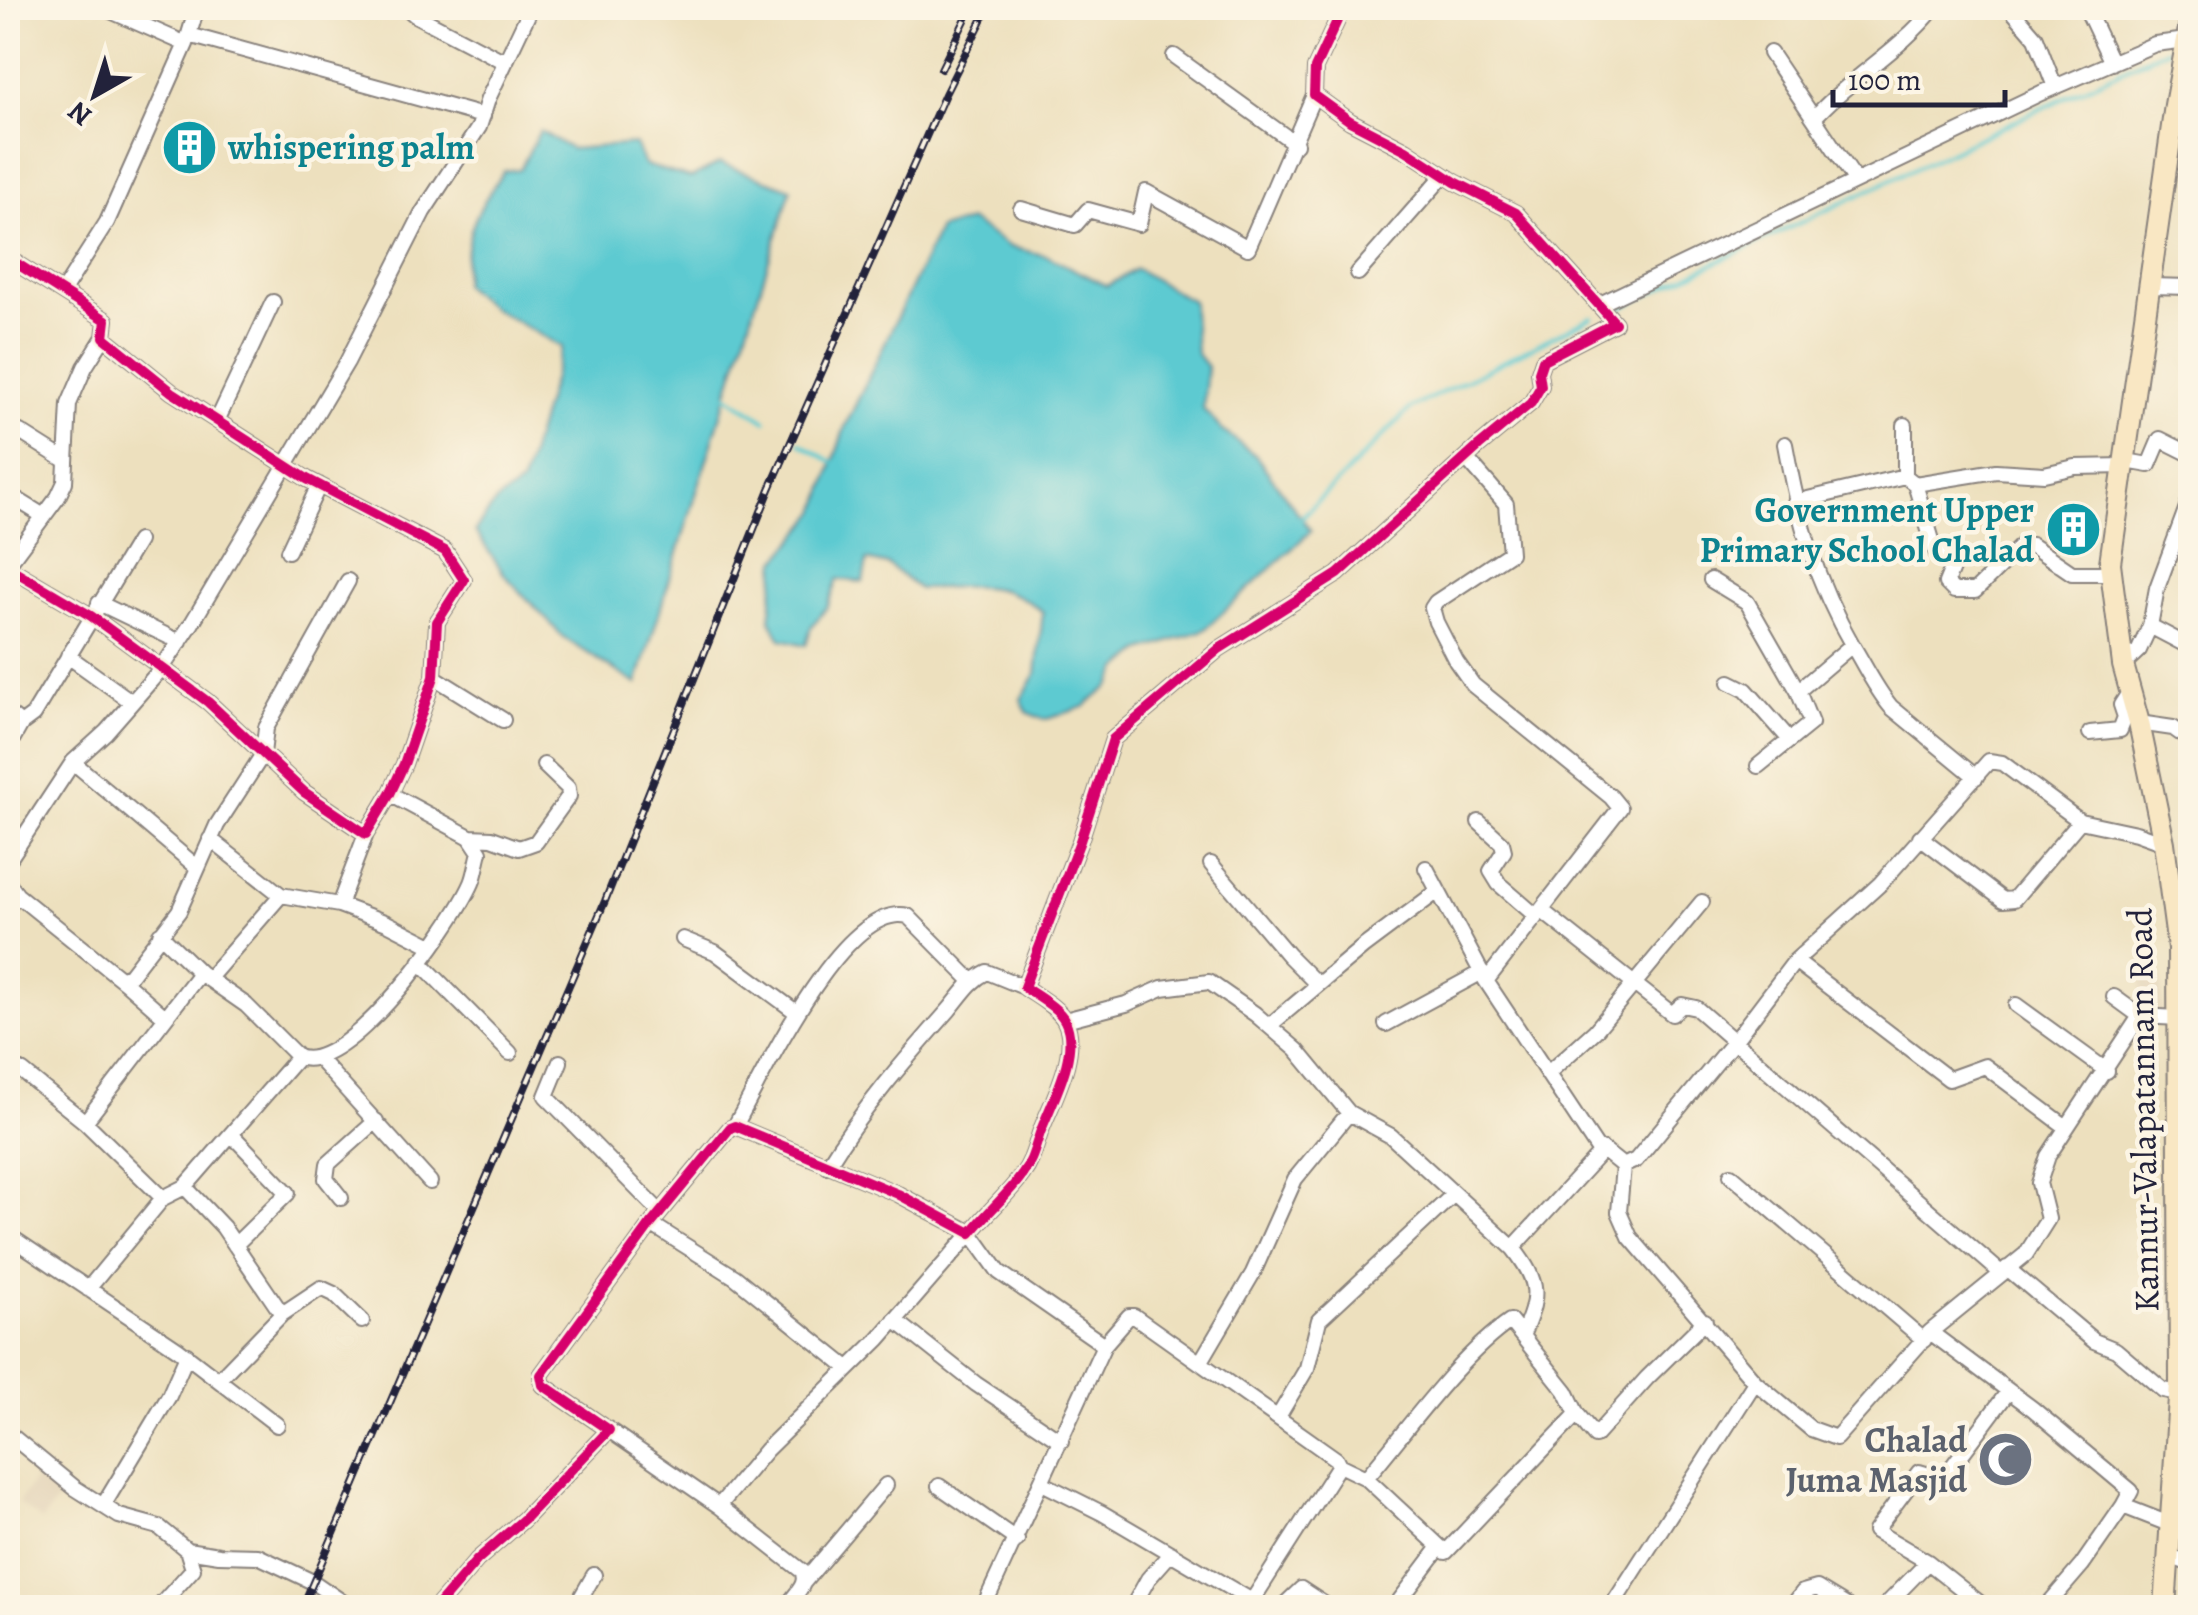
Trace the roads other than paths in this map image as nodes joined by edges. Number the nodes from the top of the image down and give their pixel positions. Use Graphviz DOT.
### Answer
graph roads {
  1 [pos="104,8"];
  2 [pos="196,8"];
  3 [pos="407,8"];
  4 [pos="531,8"];
  5 [pos="1343,8"];
  6 [pos="1934,8"];
  7 [pos="2010,8"];
  8 [pos="2086,8"];
  9 [pos="2189,32"];
  10 [pos="187,39"];
  11 [pos="1770,53"];
  12 [pos="1174,56"];
  13 [pos="505,62"];
  14 [pos="2112,62"];
  15 [pos="2055,87"];
  16 [pos="1314,95"];
  17 [pos="2183,108"];
  18 [pos="483,116"];
  19 [pos="1814,118"];
  20 [pos="1296,144"];
  21 [pos="1444,176"];
  22 [pos="1856,181"];
  23 [pos="1021,209"];
  24 [pos="8,258"];
  25 [pos="1358,272"];
  26 [pos="2150,286"];
  27 [pos="2190,288"];
  28 [pos="63,291"];
  29 [pos="273,302"];
  30 [pos="1600,304"];
  31 [pos="104,337"];
  32 [pos="217,421"];
  33 [pos="1905,425"];
  34 [pos="20,432"];
  35 [pos="1786,444"];
  36 [pos="2190,454"];
  37 [pos="1466,458"];
  38 [pos="66,461"];
  39 [pos="2125,463"];
  40 [pos="284,464"];
  41 [pos="1910,480"];
  42 [pos="319,485"];
  43 [pos="8,494"];
  44 [pos="2190,500"];
  45 [pos="1796,502"];
  46 [pos="42,515"];
  47 [pos="138,541"];
  48 [pos="288,552"];
  49 [pos="8,565"];
  50 [pos="2112,573"];
  51 [pos="1710,580"];
  52 [pos="348,581"];
  53 [pos="95,610"];
  54 [pos="2150,626"];
  55 [pos="180,642"];
  56 [pos="1852,645"];
  57 [pos="2190,648"];
  58 [pos="68,656"];
  59 [pos="2123,665"];
  60 [pos="162,668"];
  61 [pos="434,676"];
  62 [pos="1730,682"];
  63 [pos="2130,690"];
  64 [pos="1798,691"];
  65 [pos="132,702"];
  66 [pos="8,713"];
  67 [pos="503,720"];
  68 [pos="2139,723"];
  69 [pos="21,724"];
  70 [pos="2090,734"];
  71 [pos="1790,740"];
  72 [pos="2190,740"];
  73 [pos="8,747"];
  74 [pos="263,754"];
  75 [pos="73,762"];
  76 [pos="544,765"];
  77 [pos="1758,766"];
  78 [pos="1976,778"];
  79 [pos="390,794"];
  80 [pos="2080,820"];
  81 [pos="1479,822"];
  82 [pos="366,834"];
  83 [pos="470,837"];
  84 [pos="1920,837"];
  85 [pos="210,840"];
  86 [pos="2164,843"];
  87 [pos="8,861"];
  88 [pos="1212,864"];
  89 [pos="198,868"];
  90 [pos="1426,868"];
  91 [pos="1438,892"];
  92 [pos="281,894"];
  93 [pos="11,895"];
  94 [pos="1702,902"];
  95 [pos="338,905"];
  96 [pos="1539,913"];
  97 [pos="160,934"];
  98 [pos="683,939"];
  99 [pos="432,946"];
  100 [pos="1795,960"];
  101 [pos="420,962"];
  102 [pos="205,975"];
  103 [pos="1484,976"];
  104 [pos="971,980"];
  105 [pos="2185,981"];
  106 [pos="125,982"];
  107 [pos="1318,984"];
  108 [pos="1633,985"];
  109 [pos="1024,987"];
  110 [pos="2114,998"];
  111 [pos="2016,1005"];
  112 [pos="796,1012"];
  113 [pos="2140,1016"];
  114 [pos="165,1018"];
  115 [pos="2179,1018"];
  116 [pos="1065,1020"];
  117 [pos="1386,1024"];
  118 [pos="1270,1026"];
  119 [pos="1736,1040"];
  120 [pos="510,1054"];
  121 [pos="298,1057"];
  122 [pos="318,1058"];
  123 [pos="560,1062"];
  124 [pos="9,1068"];
  125 [pos="2106,1070"];
  126 [pos="1548,1073"];
  127 [pos="1349,1112"];
  128 [pos="85,1122"];
  129 [pos="376,1122"];
  130 [pos="734,1126"];
  131 [pos="2065,1126"];
  132 [pos="231,1134"];
  133 [pos="1604,1150"];
  134 [pos="826,1166"];
  135 [pos="1622,1166"];
  136 [pos="2186,1169"];
  137 [pos="1731,1175"];
  138 [pos="430,1182"];
  139 [pos="185,1187"];
  140 [pos="1454,1194"];
  141 [pos="163,1198"];
  142 [pos="342,1198"];
  143 [pos="656,1218"];
  144 [pos="970,1232"];
  145 [pos="8,1235"];
  146 [pos="235,1246"];
  147 [pos="1513,1248"];
  148 [pos="2004,1270"];
  149 [pos="88,1290"];
  150 [pos="282,1314"];
  151 [pos="895,1320"];
  152 [pos="362,1321"];
  153 [pos="1706,1322"];
  154 [pos="1522,1336"];
  155 [pos="1927,1336"];
  156 [pos="1104,1344"];
  157 [pos="187,1355"];
  158 [pos="1200,1362"];
  159 [pos="848,1368"];
  160 [pos="220,1379"];
  161 [pos="1755,1382"];
  162 [pos="2008,1392"];
  163 [pos="2183,1404"];
  164 [pos="1577,1414"];
  165 [pos="1278,1417"];
  166 [pos="278,1425"];
  167 [pos="608,1430"];
  168 [pos="8,1433"];
  169 [pos="1060,1442"];
  170 [pos="1339,1465"];
  171 [pos="1366,1478"];
  172 [pos="1042,1483"];
  173 [pos="886,1485"];
  174 [pos="939,1486"];
  175 [pos="103,1506"];
  176 [pos="719,1506"];
  177 [pos="2123,1506"];
  178 [pos="2169,1524"];
  179 [pos="1017,1540"];
  180 [pos="1440,1546"];
  181 [pos="186,1550"];
  182 [pos="1171,1553"];
  183 [pos="2168,1555"];
  184 [pos="1928,1562"];
  185 [pos="2190,1564"];
  186 [pos="594,1574"];
  187 [pos="804,1582"];
  188 [pos="1254,1604"];
  189 [pos="342,1605"];
  190 [pos="793,1605"];
  191 [pos="990,1605"];
  192 [pos="158,1608"];
  193 [pos="436,1608"];
  194 [pos="575,1608"];
  195 [pos="1132,1608"];
  196 [pos="1281,1608"];
  197 [pos="1330,1608"];
  198 [pos="1394,1608"];
  199 [pos="1621,1608"];
  200 [pos="1792,1608"];
  201 [pos="1850,1608"];
  202 [pos="1883,1608"];
  203 [pos="1986,1608"];
  204 [pos="2044,1608"];
  205 [pos="2166,1608"];
  1 -- 10 [label="street"];
  2 -- 10 [label="street"];
  3 -- 13 [label="street"];
  4 -- 13 [label="street"];
  5 -- 16 [label="street"];
  6 -- 19 [label="street"];
  7 -- 15 [label="street"];
  8 -- 14 [label="street"];
  9 -- 14 [label="street"];
  9 -- 17 [label="main road, Kannur-Valapatannam Road"];
  10 -- 18 [label="street"];
  10 -- 28 [label="street"];
  11 -- 19 [label="street"];
  12 -- 20 [label="street"];
  13 -- 18 [label="street"];
  14 -- 15 [label="street"];
  15 -- 22 [label="street"];
  16 -- 20 [label="street"];
  16 -- 21 [label="street"];
  17 -- 26 [label="main road, Kannur-Valapatannam Road"];
  18 -- 40 [label="street"];
  19 -- 22 [label="street"];
  20 -- 23 [label="street"];
  21 -- 25 [label="street"];
  21 -- 30 [label="street"];
  22 -- 30 [label="street"];
  24 -- 28 [label="street"];
  26 -- 27 [label="street"];
  26 -- 39 [label="main road, Kannur-Valapatannam Road"];
  28 -- 31 [label="street"];
  29 -- 32 [label="street"];
  30 -- 37 [label="street"];
  31 -- 32 [label="street"];
  31 -- 38 [label="street"];
  32 -- 40 [label="street"];
  33 -- 41 [label="street"];
  34 -- 38 [label="street"];
  35 -- 45 [label="street"];
  36 -- 39 [label="street"];
  37 -- 96 [label="street"];
  37 -- 109 [label="street"];
  38 -- 46 [label="street"];
  39 -- 41 [label="street"];
  39 -- 50 [label="main road, Kannur-Valapatannam Road"];
  40 -- 42 [label="street"];
  40 -- 55 [label="street"];
  41 -- 45 [label="street"];
  41 -- 50 [label="street"];
  42 -- 48 [label="street"];
  42 -- 61 [label="street"];
  43 -- 46 [label="street"];
  44 -- 54 [label="street"];
  45 -- 56 [label="street"];
  46 -- 49 [label="street"];
  47 -- 53 [label="street"];
  49 -- 53 [label="street"];
  50 -- 59 [label="main road, Kannur-Valapatannam Road"];
  51 -- 64 [label="street"];
  52 -- 74 [label="street"];
  53 -- 55 [label="street"];
  53 -- 58 [label="street"];
  53 -- 60 [label="street"];
  54 -- 57 [label="street"];
  54 -- 59 [label="street"];
  55 -- 60 [label="street"];
  56 -- 64 [label="street"];
  56 -- 78 [label="street"];
  58 -- 65 [label="street"];
  58 -- 69 [label="street"];
  59 -- 63 [label="main road, Kannur-Valapatannam Road"];
  60 -- 65 [label="street"];
  60 -- 74 [label="street"];
  61 -- 67 [label="street"];
  61 -- 79 [label="street"];
  62 -- 71 [label="street"];
  63 -- 68 [label="main road, Kannur-Valapatannam Road"];
  63 -- 70 [label="street"];
  64 -- 71 [label="street"];
  65 -- 75 [label="street"];
  66 -- 69 [label="street"];
  68 -- 72 [label="street"];
  68 -- 86 [label="main road, Kannur-Valapatannam Road"];
  69 -- 73 [label="street"];
  71 -- 77 [label="street"];
  74 -- 82 [label="street"];
  74 -- 85 [label="street"];
  75 -- 87 [label="street"];
  75 -- 89 [label="street"];
  76 -- 83 [label="street"];
  78 -- 80 [label="street"];
  78 -- 84 [label="street"];
  79 -- 82 [label="street"];
  79 -- 83 [label="street"];
  80 -- 84 [label="street"];
  80 -- 86 [label="street"];
  81 -- 96 [label="street"];
  82 -- 95 [label="street"];
  83 -- 99 [label="street"];
  84 -- 100 [label="street"];
  85 -- 89 [label="street"];
  85 -- 92 [label="street"];
  86 -- 105 [label="main road, Kannur-Valapatannam Road"];
  88 -- 107 [label="street"];
  89 -- 97 [label="street"];
  90 -- 91 [label="street"];
  91 -- 103 [label="street"];
  91 -- 107 [label="street"];
  92 -- 95 [label="street"];
  92 -- 102 [label="street"];
  93 -- 106 [label="street"];
  94 -- 108 [label="street"];
  95 -- 99 [label="street"];
  96 -- 103 [label="street"];
  96 -- 108 [label="street"];
  97 -- 102 [label="street"];
  97 -- 106 [label="street"];
  98 -- 112 [label="street"];
  99 -- 101 [label="street"];
  100 -- 119 [label="street"];
  100 -- 131 [label="street"];
  101 -- 120 [label="street"];
  101 -- 122 [label="street"];
  102 -- 114 [label="street"];
  102 -- 121 [label="street"];
  103 -- 117 [label="street"];
  103 -- 126 [label="street"];
  104 -- 109 [label="street"];
  104 -- 112 [label="street"];
  104 -- 134 [label="street"];
  105 -- 115 [label="main road, Kannur-Valapatannam Road"];
  106 -- 114 [label="street"];
  107 -- 118 [label="street"];
  108 -- 119 [label="street"];
  108 -- 126 [label="street"];
  109 -- 116 [label="street"];
  110 -- 113 [label="street"];
  111 -- 125 [label="street"];
  112 -- 130 [label="street"];
  113 -- 115 [label="street"];
  113 -- 125 [label="street"];
  114 -- 128 [label="street"];
  115 -- 136 [label="main road, Kannur-Valapatannam Road"];
  116 -- 118 [label="street"];
  116 -- 144 [label="street"];
  118 -- 127 [label="street"];
  119 -- 135 [label="street"];
  119 -- 148 [label="street"];
  121 -- 122 [label="street"];
  121 -- 132 [label="street"];
  122 -- 129 [label="street"];
  123 -- 143 [label="street"];
  124 -- 128 [label="street"];
  125 -- 131 [label="street"];
  126 -- 133 [label="street"];
  127 -- 140 [label="street"];
  127 -- 158 [label="street"];
  128 -- 141 [label="street"];
  129 -- 138 [label="street"];
  129 -- 142 [label="street"];
  130 -- 134 [label="street"];
  130 -- 143 [label="street"];
  131 -- 148 [label="street"];
  132 -- 139 [label="street"];
  132 -- 146 [label="street"];
  133 -- 135 [label="street"];
  133 -- 147 [label="street"];
  134 -- 144 [label="street"];
  135 -- 153 [label="street"];
  136 -- 163 [label="main road, Kannur-Valapatannam Road"];
  137 -- 155 [label="street"];
  139 -- 141 [label="street"];
  139 -- 146 [label="street"];
  140 -- 147 [label="street"];
  140 -- 165 [label="street"];
  141 -- 149 [label="street"];
  143 -- 159 [label="street"];
  143 -- 167 [label="street"];
  144 -- 151 [label="street"];
  144 -- 156 [label="street"];
  145 -- 149 [label="street"];
  146 -- 150 [label="street"];
  147 -- 154 [label="street"];
  148 -- 155 [label="street"];
  148 -- 163 [label="street"];
  149 -- 157 [label="street"];
  150 -- 152 [label="street"];
  150 -- 160 [label="street"];
  151 -- 159 [label="street"];
  151 -- 169 [label="street"];
  153 -- 161 [label="street"];
  153 -- 164 [label="street"];
  154 -- 164 [label="street"];
  154 -- 171 [label="street"];
  155 -- 161 [label="street"];
  155 -- 162 [label="street"];
  156 -- 158 [label="street"];
  156 -- 169 [label="street"];
  157 -- 160 [label="street"];
  157 -- 175 [label="street"];
  158 -- 165 [label="street"];
  159 -- 176 [label="street"];
  160 -- 166 [label="street"];
  161 -- 199 [label="street"];
  162 -- 177 [label="street"];
  162 -- 184 [label="street"];
  163 -- 178 [label="main road, Kannur-Valapatannam Road"];
  164 -- 180 [label="street"];
  165 -- 170 [label="street"];
  167 -- 176 [label="street"];
  167 -- 193 [label="street"];
  168 -- 175 [label="street"];
  169 -- 172 [label="street"];
  170 -- 171 [label="street"];
  170 -- 188 [label="street"];
  171 -- 180 [label="street"];
  172 -- 179 [label="street"];
  172 -- 182 [label="street"];
  173 -- 187 [label="street"];
  174 -- 179 [label="street"];
  175 -- 181 [label="street"];
  176 -- 187 [label="street"];
  177 -- 178 [label="street"];
  177 -- 204 [label="street"];
  178 -- 183 [label="main road, Kannur-Valapatannam Road"];
  179 -- 191 [label="street"];
  180 -- 198 [label="street"];
  181 -- 189 [label="street"];
  181 -- 192 [label="street"];
  182 -- 188 [label="street"];
  182 -- 195 [label="street"];
  183 -- 185 [label="street"];
  183 -- 205 [label="main road, Kannur-Valapatannam Road"];
  184 -- 202 [label="street"];
  184 -- 203 [label="street"];
  186 -- 194 [label="street"];
  187 -- 190 [label="street"];
  196 -- 197 [label="street"];
  200 -- 201 [label="street"];
}
